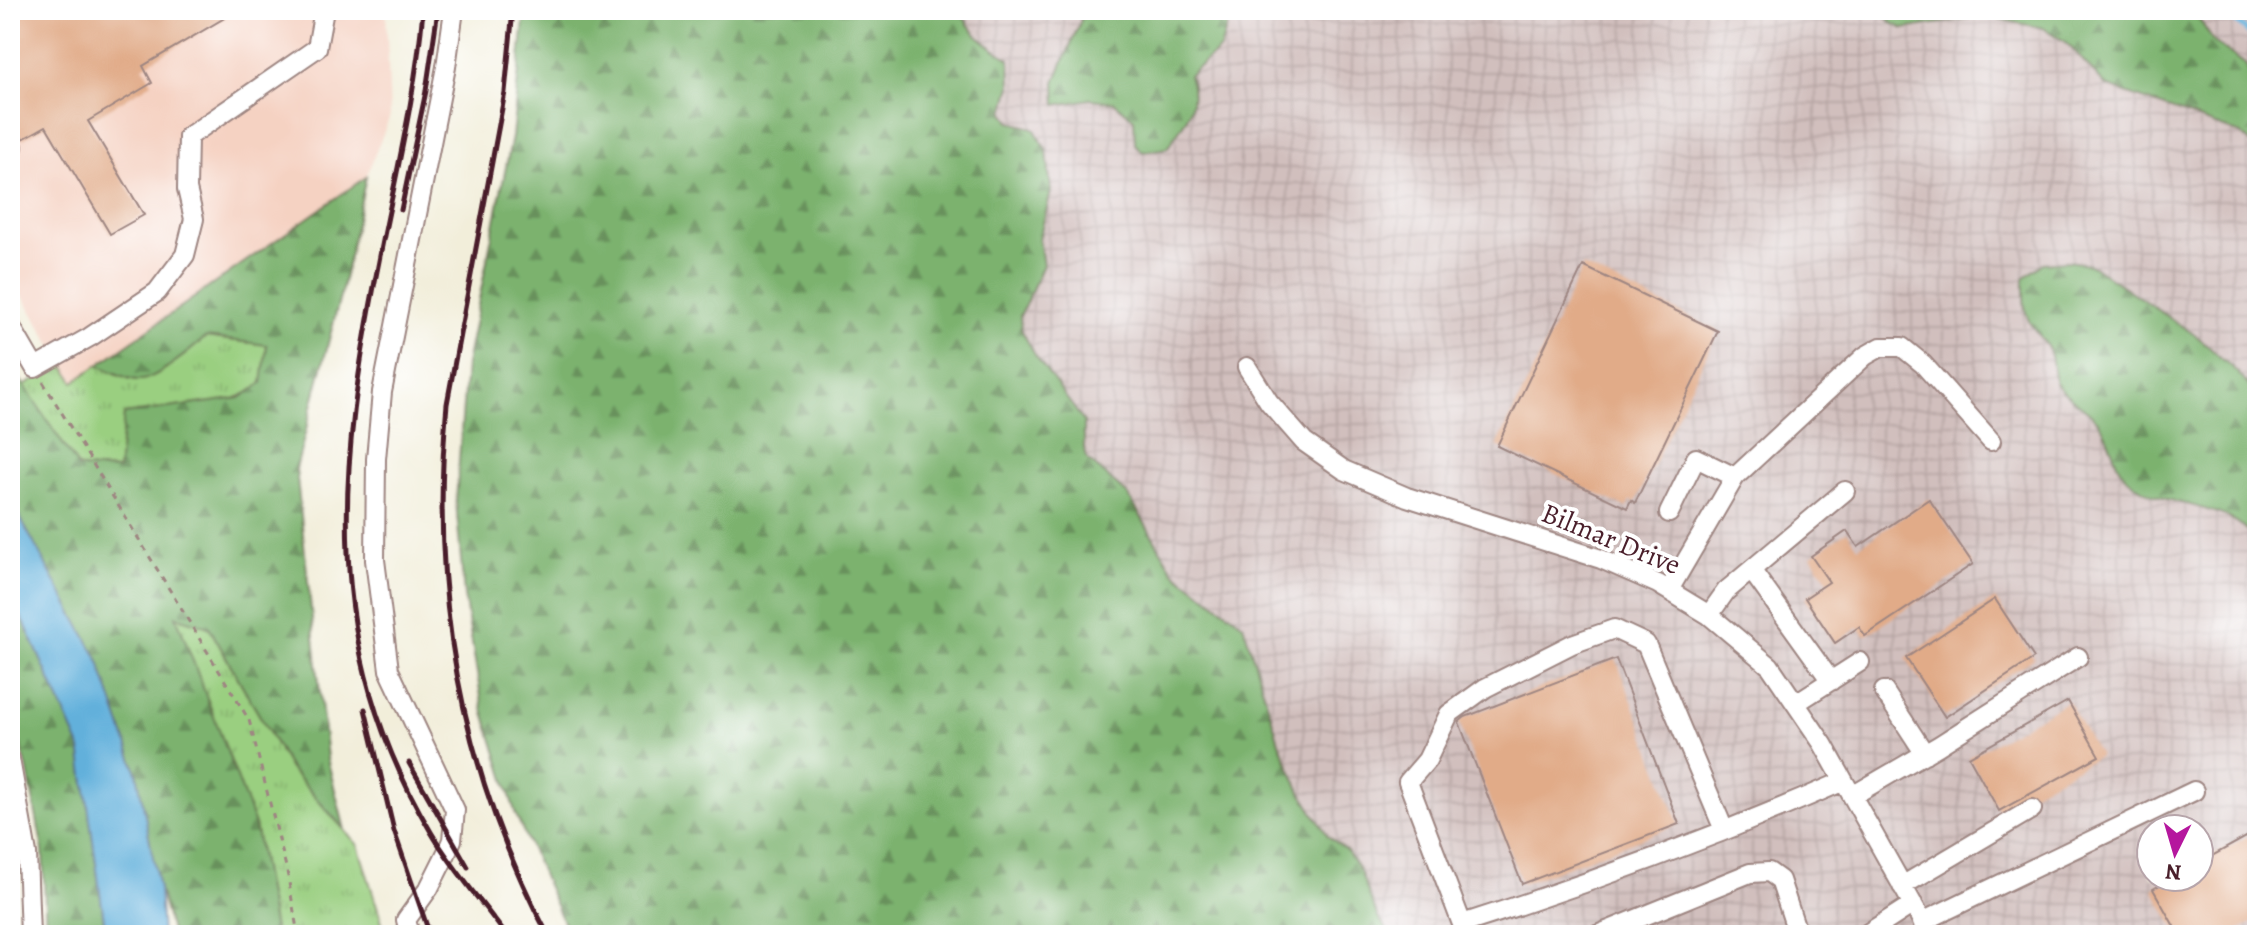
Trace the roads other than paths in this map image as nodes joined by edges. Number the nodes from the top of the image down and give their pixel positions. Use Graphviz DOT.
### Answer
graph roads {
  1 [pos="324,10"];
  2 [pos="454,10"];
  3 [pos="10,325"];
  4 [pos="1247,367"];
  5 [pos="1991,441"];
  6 [pos="1735,477"];
  7 [pos="1845,491"];
  8 [pos="1669,513"];
  9 [pos="1752,571"];
  10 [pos="1669,590"];
  11 [pos="1709,615"];
  12 [pos="2078,657"];
  13 [pos="1860,662"];
  14 [pos="1831,681"];
  15 [pos="1884,691"];
  16 [pos="1796,703"];
  17 [pos="1925,754"];
  18 [pos="10,759"];
  19 [pos="1848,789"];
  20 [pos="2194,791"];
  21 [pos="2032,809"];
  22 [pos="1724,830"];
  23 [pos="1902,886"];
  24 [pos="1913,904"];
  25 [pos="1926,928"];
  26 [pos="30,935"];
  27 [pos="410,935"];
  28 [pos="1597,935"];
  29 [pos="1798,935"];
  30 [pos="1865,935"];
  1 -- 3 [label="street"];
  2 -- 27 [label="street"];
  4 -- 10 [label="street, Bilmar Drive"];
  5 -- 6 [label="street"];
  6 -- 8 [label="street"];
  6 -- 10 [label="street"];
  7 -- 9 [label="street"];
  9 -- 11 [label="street"];
  9 -- 14 [label="street"];
  10 -- 11 [label="street, Bilmar Drive"];
  11 -- 16 [label="street, Bilmar Drive"];
  12 -- 17 [label="street"];
  13 -- 14 [label="street"];
  14 -- 16 [label="street"];
  15 -- 17 [label="street"];
  16 -- 19 [label="street, Bilmar Drive"];
  17 -- 19 [label="street"];
  18 -- 26 [label="street"];
  19 -- 22 [label="street"];
  19 -- 23 [label="street, Bilmar Drive"];
  20 -- 25 [label="street"];
  21 -- 23 [label="street"];
  22 -- 22 [label="street"];
  23 -- 24 [label="street, Bilmar Drive"];
  24 -- 25 [label="street, Bilmar Drive"];
  24 -- 30 [label="street"];
  28 -- 29 [label="street"];
}
